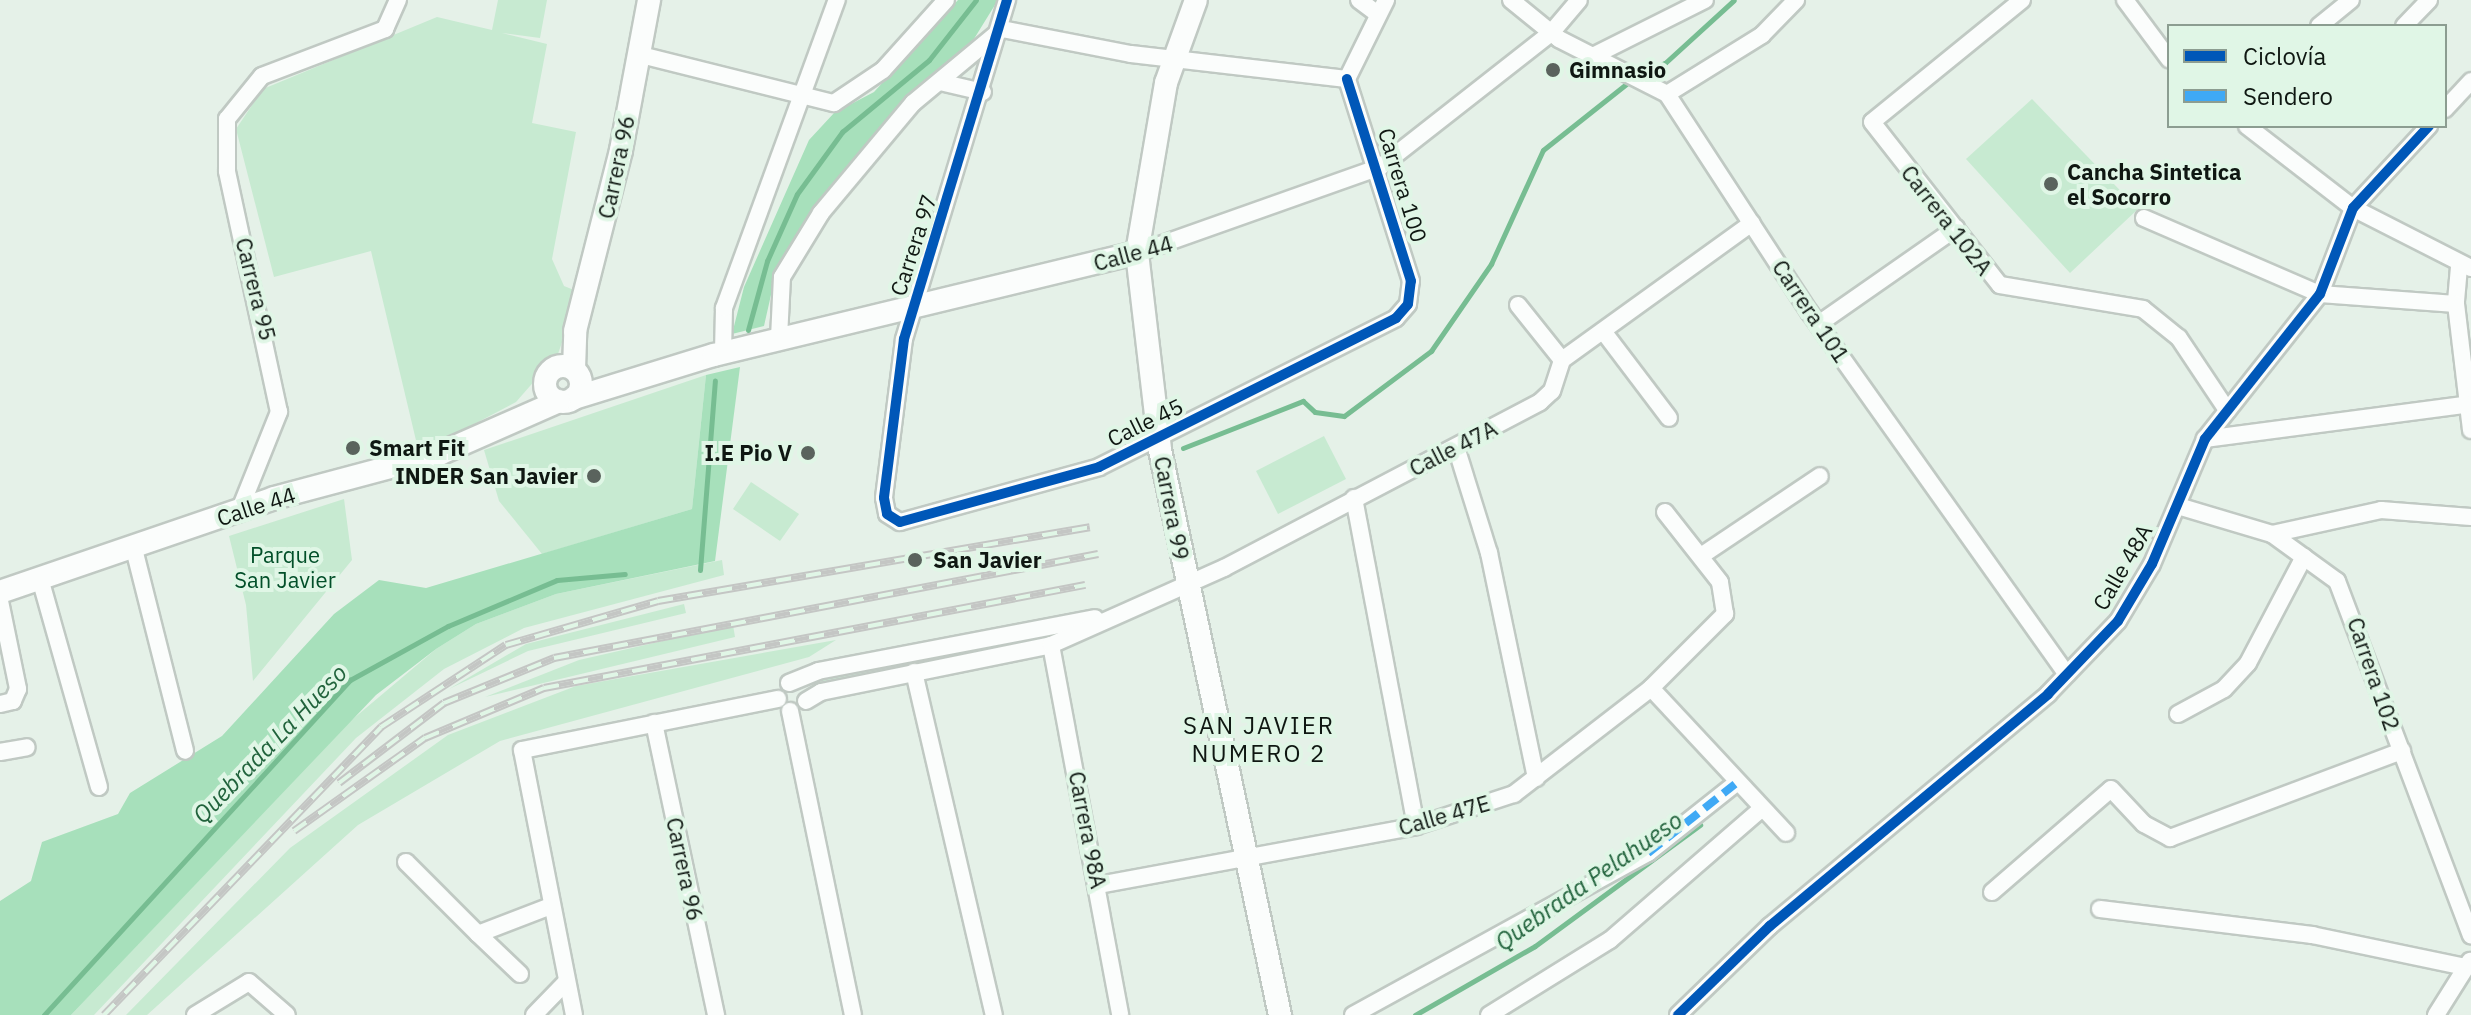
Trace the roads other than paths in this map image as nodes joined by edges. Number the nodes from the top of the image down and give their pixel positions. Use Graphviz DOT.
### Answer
graph roads {
  1 [pos="398,0"];
  2 [pos="649,0"];
  3 [pos="837,0"];
  4 [pos="946,0"];
  5 [pos="1007,0"];
  6 [pos="1196,0"];
  7 [pos="1359,0"];
  8 [pos="1511,0"];
  9 [pos="1579,0"];
  10 [pos="1705,0"];
  11 [pos="1796,0"];
  12 [pos="2022,0"];
  13 [pos="2125,0"];
  14 [pos="2351,0"];
  15 [pos="2429,0"];
  16 [pos="1381,6"];
  17 [pos="2330,23"];
  18 [pos="2406,24"];
  19 [pos="1002,29"];
  20 [pos="1551,33"];
  21 [pos="641,55"];
  22 [pos="1595,55"];
  23 [pos="2167,56"];
  24 [pos="1172,59"];
  25 [pos="1347,79"];
  26 [pos="2471,81"];
  27 [pos="940,82"];
  28 [pos="803,92"];
  29 [pos="983,92"];
  30 [pos="1667,94"];
  31 [pos="2447,107"];
  32 [pos="2250,128"];
  33 [pos="2427,128"];
  34 [pos="1380,167"];
  35 [pos="2353,208"];
  36 [pos="2144,218"];
  37 [pos="1752,223"];
  38 [pos="1956,228"];
  39 [pos="1137,253"];
  40 [pos="2465,268"];
  41 [pos="2320,294"];
  42 [pos="915,303"];
  43 [pos="1408,304"];
  44 [pos="2456,304"];
  45 [pos="1518,305"];
  46 [pos="1820,323"];
  47 [pos="1603,331"];
  48 [pos="779,338"];
  49 [pos="723,352"];
  50 [pos="1562,360"];
  51 [pos="563,374"];
  52 [pos="625,378"];
  53 [pos="567,400"];
  54 [pos="2470,404"];
  55 [pos="2227,410"];
  56 [pos="1669,418"];
  57 [pos="511,420"];
  58 [pos="2471,430"];
  59 [pos="1159,439"];
  60 [pos="2205,439"];
  61 [pos="1456,447"];
  62 [pos="1820,476"];
  63 [pos="1354,498"];
  64 [pos="2178,506"];
  65 [pos="885,508"];
  66 [pos="240,509"];
  67 [pos="1665,512"];
  68 [pos="2471,517"];
  69 [pos="2272,534"];
  70 [pos="134,549"];
  71 [pos="1701,556"];
  72 [pos="2304,557"];
  73 [pos="41,582"];
  74 [pos="1187,585"];
  75 [pos="0,592"];
  76 [pos="0,601"];
  77 [pos="1108,616"];
  78 [pos="1051,645"];
  79 [pos="914,672"];
  80 [pos="2067,674"];
  81 [pos="789,683"];
  82 [pos="1651,688"];
  83 [pos="806,701"];
  84 [pos="0,704"];
  85 [pos="784,705"];
  86 [pos="2178,714"];
  87 [pos="654,723"];
  88 [pos="27,747"];
  89 [pos="185,751"];
  90 [pos="2402,751"];
  91 [pos="0,752"];
  92 [pos="1536,778"];
  93 [pos="1735,784"];
  94 [pos="99,787"];
  95 [pos="1759,811"];
  96 [pos="1416,826"];
  97 [pos="1786,833"];
  98 [pos="1249,858"];
  99 [pos="406,862"];
  100 [pos="1099,885"];
  101 [pos="1992,892"];
  102 [pos="551,906"];
  103 [pos="2100,909"];
  104 [pos="478,934"];
  105 [pos="2471,935"];
  106 [pos="2468,963"];
  107 [pos="520,974"];
  108 [pos="566,982"];
  109 [pos="197,1015"];
  110 [pos="287,1015"];
  111 [pos="534,1015"];
  112 [pos="574,1015"];
  113 [pos="716,1015"];
  114 [pos="853,1015"];
  115 [pos="994,1015"];
  116 [pos="1120,1015"];
  117 [pos="1280,1015"];
  118 [pos="1353,1015"];
  119 [pos="1489,1015"];
  120 [pos="1678,1015"];
  121 [pos="2436,1015"];
  1 -- 66 [label="street, Carrera 95"];
  2 -- 21 [label="street, Carrera 96"];
  3 -- 28 [label="street"];
  4 -- 28 [label="street"];
  5 -- 19 [label="street, Carrera 97"];
  6 -- 24 [label="street, Carrera 99"];
  7 -- 16 [label="street"];
  8 -- 20 [label="street, Carrera 101"];
  9 -- 20 [label="street, Calle 44"];
  10 -- 22 [label="street"];
  11 -- 30 [label="street"];
  12 -- 38 [label="street, Carrera 102A"];
  13 -- 23 [label="street"];
  14 -- 17 [label="street"];
  15 -- 18 [label="street"];
  16 -- 25 [label="street"];
  19 -- 24 [label="street"];
  19 -- 27 [label="street"];
  19 -- 29 [label="street, Carrera 97"];
  20 -- 22 [label="street, Carrera 101"];
  20 -- 34 [label="street, Calle 44"];
  21 -- 28 [label="street"];
  21 -- 51 [label="street, Carrera 96"];
  22 -- 30 [label="street, Carrera 101"];
  24 -- 25 [label="street"];
  24 -- 39 [label="street, Carrera 99"];
  25 -- 34 [label="street, Carrera 100"];
  26 -- 31 [label="street"];
  27 -- 29 [label="street"];
  27 -- 48 [label="street"];
  28 -- 49 [label="street"];
  29 -- 42 [label="street, Carrera 97"];
  30 -- 37 [label="street, Carrera 101"];
  32 -- 35 [label="street"];
  33 -- 35 [label="street, Calle 48A"];
  34 -- 39 [label="street, Calle 44"];
  34 -- 43 [label="street, Carrera 100"];
  35 -- 40 [label="street"];
  35 -- 41 [label="street, Calle 48A"];
  36 -- 41 [label="street"];
  37 -- 46 [label="street, Carrera 101"];
  37 -- 47 [label="street"];
  38 -- 46 [label="street"];
  38 -- 55 [label="street, Carrera 102A"];
  39 -- 42 [label="street, Calle 44"];
  39 -- 59 [label="street, Carrera 99"];
  40 -- 44 [label="street"];
  41 -- 44 [label="street"];
  41 -- 55 [label="street, Calle 48A"];
  42 -- 48 [label="street, Calle 44"];
  42 -- 65 [label="street, Carrera 97"];
  43 -- 59 [label="street, Calle 45"];
  44 -- 54 [label="street"];
  45 -- 50 [label="street"];
  46 -- 80 [label="street, Carrera 101"];
  47 -- 50 [label="street"];
  47 -- 56 [label="street"];
  48 -- 49 [label="street, Calle 44"];
  49 -- 52 [label="street, Calle 44"];
  50 -- 61 [label="street, Calle 47A"];
  51 -- 52 [label="street, Calle 44"];
  51 -- 53 [label="street"];
  51 -- 53 [label="street"];
  51 -- 57 [label="street, Calle 44"];
  52 -- 53 [label="street, Calle 44"];
  53 -- 57 [label="street, Calle 44"];
  54 -- 58 [label="street"];
  54 -- 60 [label="street"];
  55 -- 60 [label="street, Calle 48A"];
  57 -- 66 [label="street, Calle 44"];
  59 -- 65 [label="street, Calle 45"];
  59 -- 74 [label="street, Carrera 99"];
  60 -- 64 [label="street, Calle 48A"];
  61 -- 63 [label="street, Calle 47A"];
  61 -- 92 [label="street"];
  62 -- 71 [label="street"];
  63 -- 74 [label="street, Calle 47A"];
  63 -- 96 [label="street"];
  64 -- 69 [label="street, Carrera 102"];
  64 -- 80 [label="street, Calle 48A"];
  66 -- 70 [label="street, Calle 44"];
  67 -- 71 [label="street"];
  68 -- 69 [label="street"];
  69 -- 72 [label="street, Carrera 102"];
  70 -- 73 [label="street, Calle 44"];
  70 -- 89 [label="street"];
  71 -- 82 [label="street, Calle 47E"];
  72 -- 86 [label="street"];
  72 -- 90 [label="street, Carrera 102"];
  73 -- 75 [label="street, Calle 44"];
  73 -- 94 [label="street"];
  74 -- 77 [label="street, Calle 47A"];
  74 -- 98 [label="street, Carrera 99"];
  76 -- 84 [label="street"];
  77 -- 78 [label="street, Calle 47A"];
  77 -- 81 [label="street, Calle 47A"];
  78 -- 79 [label="street, Calle 47A"];
  78 -- 100 [label="street, Carrera 98A"];
  79 -- 83 [label="street, Calle 47A"];
  79 -- 115 [label="street"];
  80 -- 120 [label="street, Calle 48A"];
  81 -- 83 [label="street"];
  81 -- 85 [label="street"];
  82 -- 92 [label="street, Calle 47E"];
  82 -- 93 [label="street"];
  83 -- 85 [label="street, Calle 47A"];
  85 -- 87 [label="street"];
  85 -- 114 [label="street"];
  87 -- 102 [label="street"];
  87 -- 113 [label="street, Carrera 96"];
  88 -- 91 [label="street"];
  90 -- 101 [label="street"];
  90 -- 105 [label="street, Carrera 102"];
  92 -- 96 [label="street, Calle 47E"];
  93 -- 95 [label="street"];
  93 -- 118 [label="street"];
  95 -- 97 [label="street"];
  95 -- 119 [label="street"];
  96 -- 98 [label="street, Calle 47E"];
  98 -- 100 [label="street, Calle 47E"];
  98 -- 117 [label="street, Carrera 99"];
  99 -- 104 [label="street"];
  100 -- 116 [label="street, Carrera 98A"];
  102 -- 104 [label="street"];
  102 -- 108 [label="street"];
  103 -- 106 [label="street"];
  104 -- 107 [label="street"];
  106 -- 121 [label="street"];
  108 -- 111 [label="street"];
  108 -- 112 [label="street"];
  109 -- 110 [label="street"];
}
